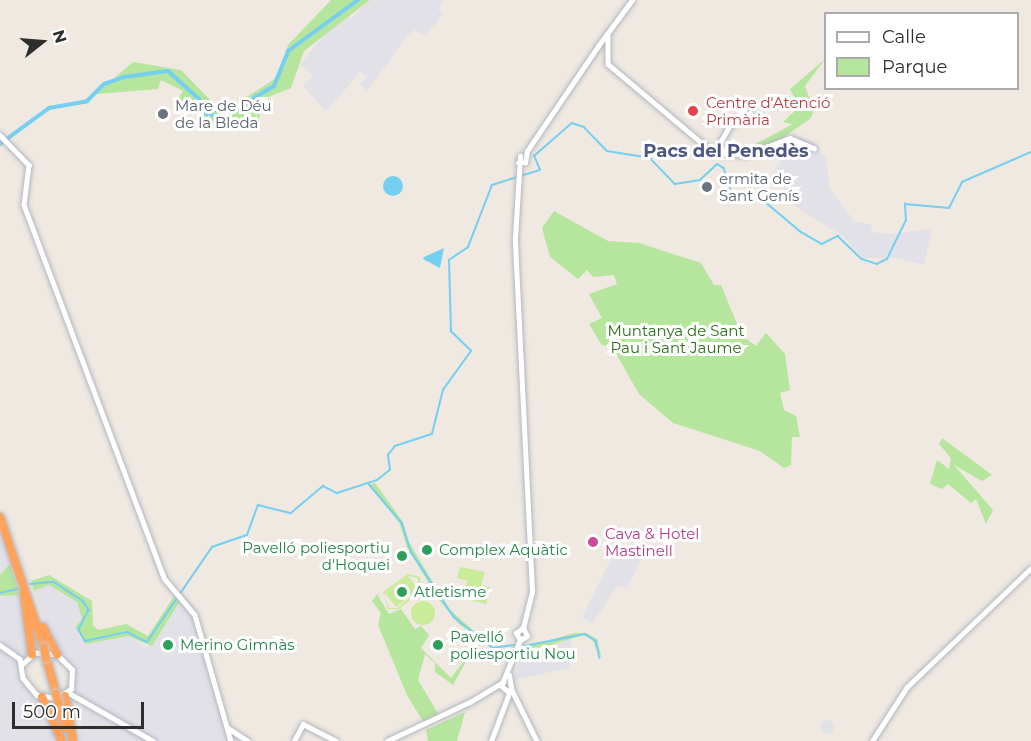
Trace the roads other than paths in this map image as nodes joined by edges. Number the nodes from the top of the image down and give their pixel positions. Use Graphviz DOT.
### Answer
graph roads {
  1 [pos="632,0"];
  2 [pos="602,46"];
  3 [pos="750,113"];
  4 [pos="0,135"];
  5 [pos="813,148"];
  6 [pos="715,152"];
  7 [pos="0,517"];
  8 [pos="14,555"];
  9 [pos="1031,568"];
  10 [pos="523,628"];
  11 [pos="520,640"];
  12 [pos="0,645"];
  13 [pos="30,655"];
  14 [pos="57,655"];
  15 [pos="18,657"];
  16 [pos="22,665"];
  17 [pos="73,685"];
  18 [pos="504,687"];
  19 [pos="78,694"];
  20 [pos="62,696"];
  21 [pos="42,697"];
  22 [pos="228,728"];
  23 [pos="66,737"];
  24 [pos="153,741"];
  25 [pos="231,741"];
  26 [pos="248,741"];
  27 [pos="294,741"];
  28 [pos="336,741"];
  29 [pos="387,741"];
  30 [pos="491,741"];
  31 [pos="537,741"];
  32 [pos="872,741"];
  1 -- 2 [label="main road"];
  2 -- 6 [label="main road"];
  2 -- 10 [label="main road"];
  3 -- 6 [label="main road"];
  4 -- 22 [label="main road"];
  5 -- 6 [label="main road"];
  7 -- 8 [label="highway"];
  8 -- 13 [label="highway"];
  8 -- 14 [label="highway"];
  8 -- 20 [label="highway, bridge"];
  9 -- 32 [label="main road"];
  10 -- 11 [label="main road"];
  10 -- 11 [label="main road"];
  11 -- 18 [label="main road"];
  12 -- 15 [label="main road"];
  13 -- 14 [label="main road"];
  13 -- 15 [label="main road"];
  13 -- 16 [label="main road"];
  14 -- 17 [label="main road"];
  15 -- 16 [label="main road"];
  16 -- 21 [label="main road"];
  17 -- 19 [label="main road"];
  17 -- 20 [label="main road"];
  18 -- 29 [label="main road"];
  18 -- 30 [label="main road"];
  18 -- 31 [label="main road"];
  19 -- 20 [label="main road"];
  19 -- 24 [label="main road"];
  20 -- 21 [label="main road"];
  20 -- 23 [label="highway"];
  21 -- 23 [label="highway"];
  22 -- 25 [label="main road"];
  22 -- 26 [label="main road"];
  27 -- 28 [label="main road"];
}
